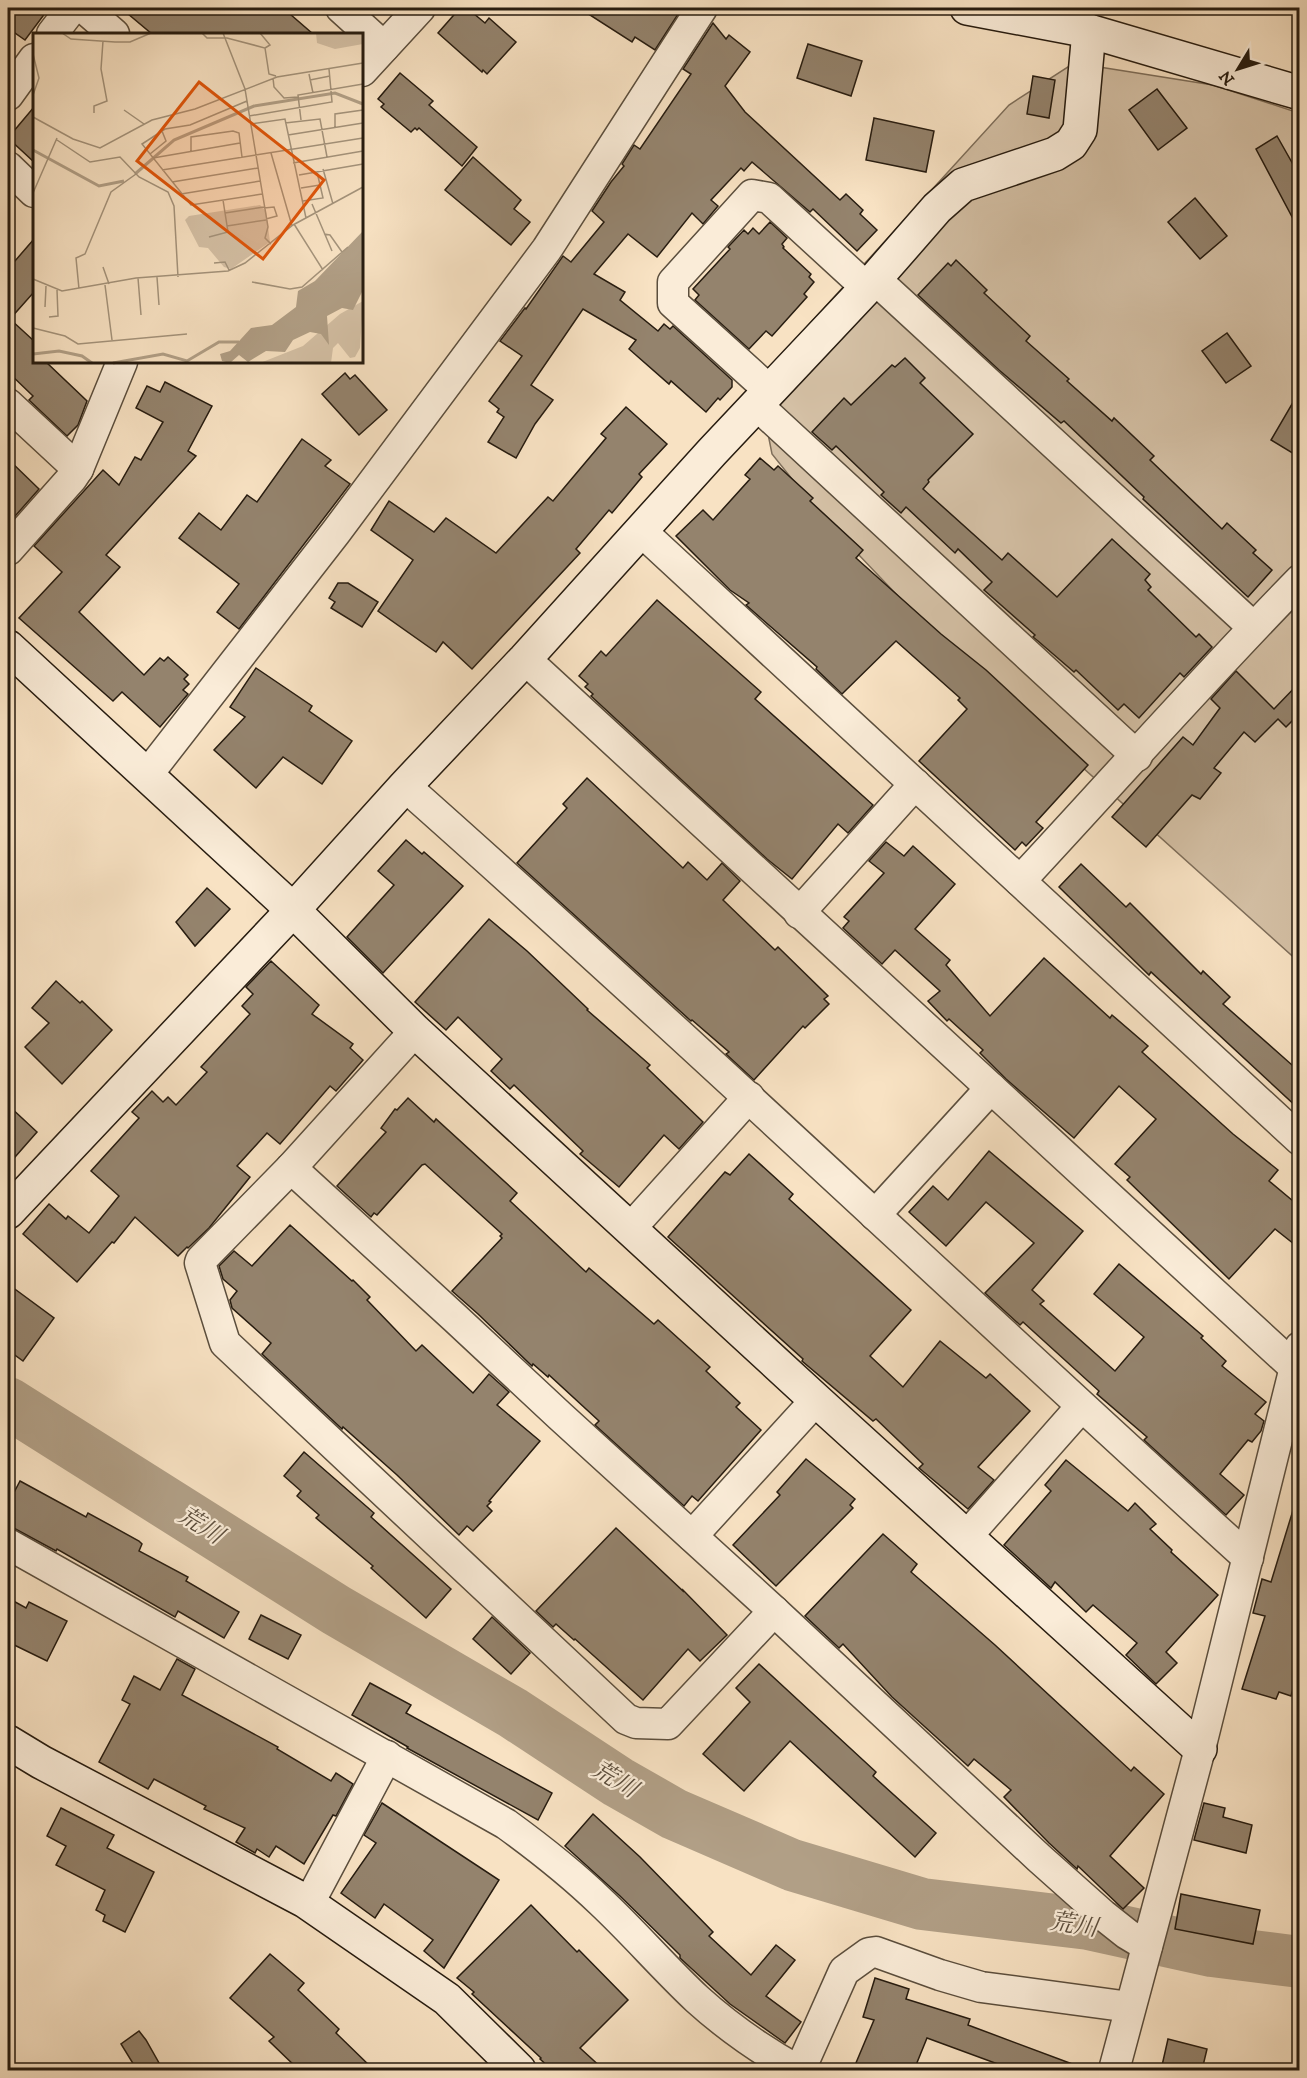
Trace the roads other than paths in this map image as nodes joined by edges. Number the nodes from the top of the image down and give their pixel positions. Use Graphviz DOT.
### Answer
graph roads {
  1 [pos="72,8"];
  2 [pos="84,8"];
  3 [pos="341,8"];
  4 [pos="420,8"];
  5 [pos="702,8"];
  6 [pos="967,8"];
  7 [pos="1089,31"];
  8 [pos="53,33"];
  9 [pos="113,33"];
  10 [pos="384,47"];
  11 [pos="33,59"];
  12 [pos="363,70"];
  13 [pos="1299,93"];
  14 [pos="8,95"];
  15 [pos="8,167"];
  16 [pos="33,191"];
  17 [pos="871,284"];
  18 [pos="122,363"];
  19 [pos="764,398"];
  20 [pos="8,404"];
  21 [pos="78,469"];
  22 [pos="640,531"];
  23 [pos="8,550"];
  24 [pos="1299,580"];
  25 [pos="1253,627"];
  26 [pos="8,647"];
  27 [pos="525,659"];
  28 [pos="1137,756"];
  29 [pos="147,775"];
  30 [pos="915,784"];
  31 [pos="405,786"];
  32 [pos="1020,881"];
  33 [pos="293,910"];
  34 [pos="799,913"];
  35 [pos="415,1031"];
  36 [pos="991,1089"];
  37 [pos="749,1097"];
  38 [pos="1299,1140"];
  39 [pos="291,1168"];
  40 [pos="8,1212"];
  41 [pos="875,1215"];
  42 [pos="630,1229"];
  43 [pos="1297,1357"];
  44 [pos="816,1400"];
  45 [pos="1081,1407"];
  46 [pos="692,1536"];
  47 [pos="967,1536"];
  48 [pos="8,1544"];
  49 [pos="1248,1558"];
  50 [pos="774,1611"];
  51 [pos="8,1742"];
  52 [pos="1200,1749"];
  53 [pos="387,1756"];
  54 [pos="309,1903"];
  55 [pos="1147,1946"];
  56 [pos="1130,2007"];
  57 [pos="519,2070"];
  58 [pos="798,2070"];
  59 [pos="1114,2070"];
  1 -- 8 [label="street"];
  2 -- 9 [label="street"];
  3 -- 10 [label="street"];
  4 -- 10 [label="street"];
  5 -- 29 [label="street"];
  6 -- 7 [label="street"];
  7 -- 13 [label="street"];
  7 -- 17 [label="street"];
  10 -- 12 [label="street"];
  11 -- 14 [label="street"];
  15 -- 16 [label="street"];
  17 -- 19 [label="street"];
  17 -- 19 [label="street"];
  17 -- 25 [label="street"];
  18 -- 21 [label="street"];
  19 -- 22 [label="street"];
  19 -- 28 [label="street"];
  20 -- 21 [label="street"];
  21 -- 23 [label="street"];
  22 -- 27 [label="street"];
  22 -- 30 [label="street"];
  24 -- 25 [label="street"];
  25 -- 28 [label="street"];
  26 -- 29 [label="street"];
  27 -- 31 [label="street"];
  27 -- 34 [label="street"];
  28 -- 32 [label="street"];
  29 -- 33 [label="street"];
  30 -- 32 [label="street"];
  30 -- 34 [label="street"];
  31 -- 33 [label="street"];
  31 -- 37 [label="street"];
  32 -- 38 [label="street"];
  33 -- 35 [label="street"];
  33 -- 40 [label="street"];
  34 -- 36 [label="street"];
  35 -- 39 [label="street"];
  35 -- 42 [label="street"];
  36 -- 41 [label="street"];
  36 -- 43 [label="street"];
  37 -- 41 [label="street"];
  37 -- 42 [label="street"];
  39 -- 46 [label="street"];
  39 -- 50 [label="street"];
  41 -- 45 [label="street"];
  42 -- 44 [label="street"];
  43 -- 49 [label="street"];
  44 -- 46 [label="street"];
  44 -- 47 [label="street"];
  45 -- 47 [label="street"];
  45 -- 49 [label="street"];
  46 -- 50 [label="street"];
  47 -- 52 [label="street"];
  48 -- 53 [label="street"];
  49 -- 52 [label="street"];
  50 -- 55 [label="street"];
  51 -- 54 [label="street"];
  52 -- 55 [label="street"];
  53 -- 54 [label="street"];
  53 -- 58 [label="street"];
  54 -- 57 [label="street"];
  55 -- 56 [label="street"];
  56 -- 58 [label="street"];
  56 -- 59 [label="street"];
}
